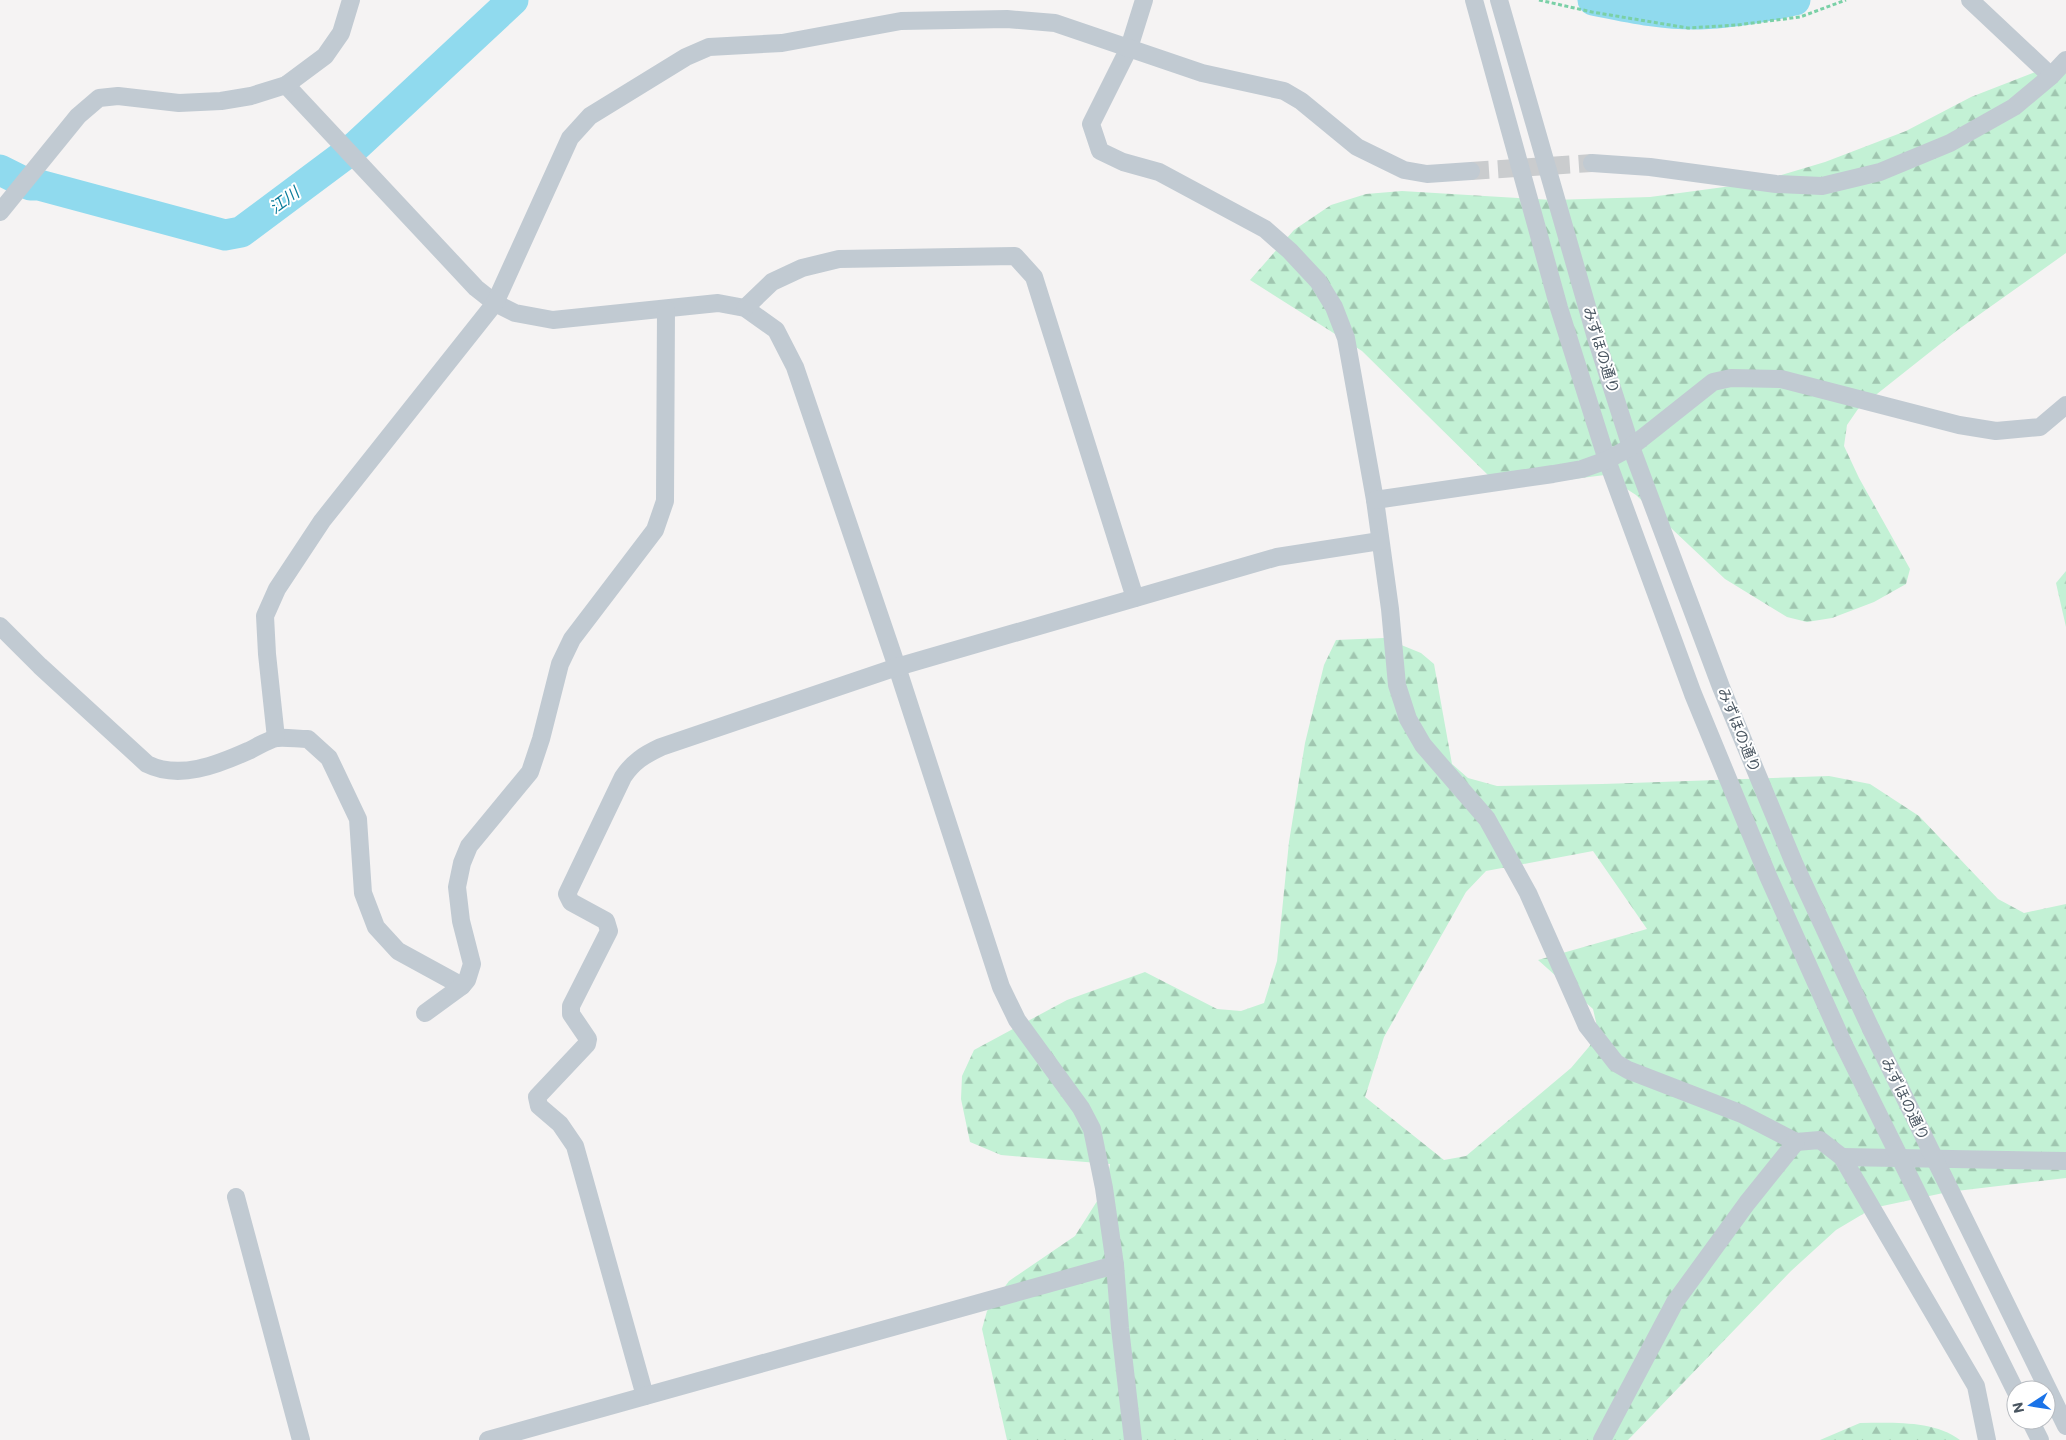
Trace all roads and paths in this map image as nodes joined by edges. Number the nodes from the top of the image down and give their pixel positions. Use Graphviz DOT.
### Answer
graph roads {
  1 [pos="351,0"];
  2 [pos="1144,0"];
  3 [pos="1539,0"];
  4 [pos="1846,0"];
  5 [pos="1970,0"];
  6 [pos="1500,4"];
  7 [pos="1476,6"];
  8 [pos="1129,48"];
  9 [pos="2066,60"];
  10 [pos="2051,76"];
  11 [pos="286,84"];
  12 [pos="1592,163"];
  13 [pos="1471,171"];
  14 [pos="0,212"];
  15 [pos="495,303"];
  16 [pos="745,308"];
  17 [pos="666,309"];
  18 [pos="2066,406"];
  19 [pos="1631,447"];
  20 [pos="1607,460"];
  21 [pos="1375,500"];
  22 [pos="1380,541"];
  23 [pos="1135,598"];
  24 [pos="0,626"];
  25 [pos="897,667"];
  26 [pos="276,738"];
  27 [pos="462,986"];
  28 [pos="425,1013"];
  29 [pos="1796,1142"];
  30 [pos="1842,1157"];
  31 [pos="2066,1161"];
  32 [pos="236,1197"];
  33 [pos="1115,1265"];
  34 [pos="2010,1380"];
  35 [pos="645,1396"];
  36 [pos="2066,1426"];
  37 [pos="301,1440"];
  38 [pos="488,1440"];
  39 [pos="1134,1440"];
  40 [pos="1602,1440"];
  41 [pos="1987,1440"];
  1 -- 11 [label="street"];
  2 -- 8 [label="street"];
  3 -- 4 [label="path"];
  5 -- 10 [label="street"];
  6 -- 19 [label="street, みずほの通り"];
  7 -- 20 [label="street, みずほの通り"];
  8 -- 13 [label="street"];
  8 -- 15 [label="street"];
  8 -- 21 [label="street"];
  9 -- 10 [label="street"];
  10 -- 12 [label="street"];
  11 -- 14 [label="street"];
  11 -- 15 [label="street"];
  15 -- 17 [label="street"];
  15 -- 26 [label="street"];
  16 -- 17 [label="street"];
  16 -- 23 [label="street"];
  16 -- 25 [label="street"];
  17 -- 27 [label="street"];
  18 -- 19 [label="street"];
  19 -- 20 [label="street"];
  19 -- 36 [label="street, みずほの通り, bridge"];
  20 -- 21 [label="street"];
  20 -- 34 [label="street, みずほの通り, bridge"];
  21 -- 22 [label="street"];
  22 -- 23 [label="street"];
  22 -- 29 [label="street"];
  23 -- 25 [label="street"];
  24 -- 26 [label="street"];
  25 -- 33 [label="street"];
  25 -- 35 [label="street"];
  26 -- 27 [label="street"];
  27 -- 28 [label="street"];
  29 -- 30 [label="street"];
  29 -- 40 [label="street"];
  30 -- 31 [label="street"];
  30 -- 41 [label="street"];
  32 -- 37 [label="street"];
  33 -- 35 [label="street"];
  33 -- 39 [label="street"];
  35 -- 38 [label="street"];
}
